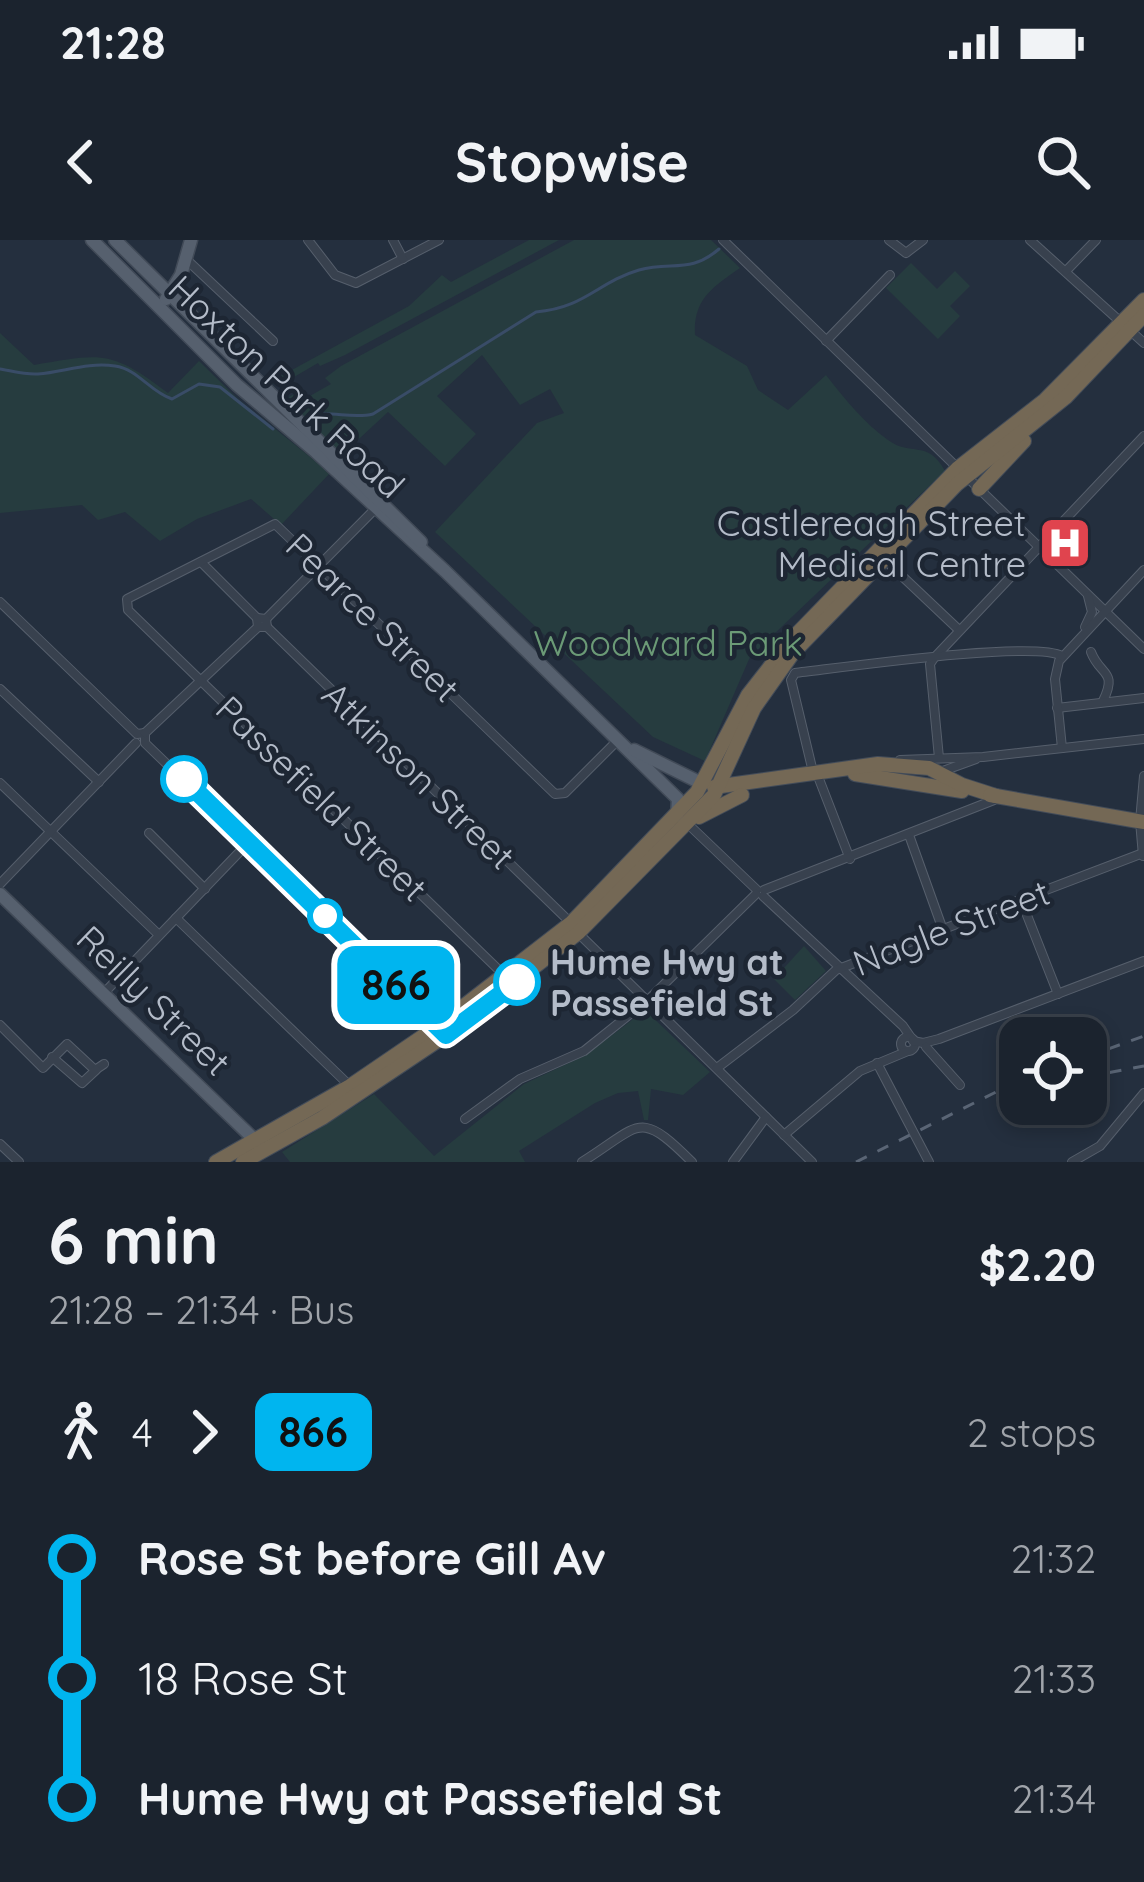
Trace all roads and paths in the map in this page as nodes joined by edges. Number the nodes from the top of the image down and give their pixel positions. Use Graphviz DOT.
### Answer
graph roads {
  1 [pos="92,240"];
  2 [pos="115,240"];
  3 [pos="191,240"];
  4 [pos="308,240"];
  5 [pos="393,240"];
  6 [pos="439,240"];
  7 [pos="723,240"];
  8 [pos="889,240"];
  9 [pos="923,240"];
  10 [pos="1030,240"];
  11 [pos="1096,240"];
  12 [pos="187,260"];
  13 [pos="403,260"];
  14 [pos="1066,271"];
  15 [pos="890,274"];
  16 [pos="169,296"];
  17 [pos="1144,300"];
  18 [pos="158,309"];
  19 [pos="1144,315"];
  20 [pos="1126,326"];
  21 [pos="273,340"];
  22 [pos="826,341"];
  23 [pos="1144,343"];
  24 [pos="1031,427"];
  25 [pos="1144,436"];
  26 [pos="962,472"];
  27 [pos="980,488"];
  28 [pos="380,504"];
  29 [pos="1038,545"];
  30 [pos="884,560"];
  31 [pos="201,562"];
  32 [pos="320,565"];
  33 [pos="1144,570"];
  34 [pos="1086,592"];
  35 [pos="0,602"];
  36 [pos="1106,611"];
  37 [pos="140,620"];
  38 [pos="262,623"];
  39 [pos="959,630"];
  40 [pos="1078,638"];
  41 [pos="1144,649"];
  42 [pos="1091,652"];
  43 [pos="1062,656"];
  44 [pos="934,658"];
  45 [pos="201,680"];
  46 [pos="0,689"];
  47 [pos="1144,698"];
  48 [pos="1102,703"];
  49 [pos="1057,708"];
  50 [pos="141,738"];
  51 [pos="621,741"];
  52 [pos="1141,741"];
  53 [pos="1062,748"];
  54 [pos="732,761"];
  55 [pos="939,765"];
  56 [pos="644,766"];
  57 [pos="855,774"];
  58 [pos="816,775"];
  59 [pos="1144,776"];
  60 [pos="0,782"];
  61 [pos="99,782"];
  62 [pos="746,789"];
  63 [pos="708,790"];
  64 [pos="999,797"];
  65 [pos="686,820"];
  66 [pos="1142,821"];
  67 [pos="51,831"];
  68 [pos="149,833"];
  69 [pos="909,835"];
  70 [pos="249,842"];
  71 [pos="1143,855"];
  72 [pos="850,859"];
  73 [pos="205,889"];
  74 [pos="0,890"];
  75 [pos="760,893"];
  76 [pos="1021,900"];
  77 [pos="176,919"];
  78 [pos="574,928"];
  79 [pos="943,930"];
  80 [pos="159,935"];
  81 [pos="1144,962"];
  82 [pos="842,970"];
  83 [pos="505,976"];
  84 [pos="104,993"];
  85 [pos="1058,994"];
  86 [pos="647,1000"];
  87 [pos="0,1025"];
  88 [pos="442,1031"];
  89 [pos="939,1039"];
  90 [pos="908,1044"];
  91 [pos="926,1047"];
  92 [pos="52,1058"];
  93 [pos="877,1064"];
  94 [pos="717,1068"];
  95 [pos="960,1085"];
  96 [pos="350,1086"];
  97 [pos="1144,1094"];
  98 [pos="766,1117"];
  99 [pos="465,1119"];
  100 [pos="784,1135"];
  101 [pos="0,1144"];
  102 [pos="264,1149"];
  103 [pos="19,1162"];
  104 [pos="216,1162"];
  105 [pos="243,1162"];
  106 [pos="582,1162"];
  107 [pos="692,1162"];
  108 [pos="733,1162"];
  109 [pos="812,1162"];
  110 [pos="929,1162"];
  111 [pos="1072,1162"];
  1 -- 18 [label="main road, Hoxton Park Road"];
  2 -- 16 [label="main road, Hoxton Park Road"];
  3 -- 12 [label="main road"];
  4 -- 13 [label="street"];
  5 -- 13 [label="street"];
  6 -- 13 [label="street"];
  7 -- 22 [label="street"];
  8 -- 9 [label="street"];
  10 -- 14 [label="street"];
  11 -- 14 [label="street"];
  12 -- 16 [label="main road"];
  12 -- 21 [label="street"];
  14 -- 20 [label="street"];
  15 -- 22 [label="street"];
  16 -- 18 [label="main road"];
  16 -- 28 [label="main road, Hoxton Park Road"];
  17 -- 20 [label="highway"];
  18 -- 28 [label="main road, Hoxton Park Road"];
  19 -- 20 [label="highway"];
  20 -- 23 [label="street"];
  20 -- 24 [label="highway"];
  20 -- 26 [label="highway"];
  22 -- 26 [label="street"];
  24 -- 26 [label="highway"];
  24 -- 27 [label="highway"];
  25 -- 29 [label="street"];
  26 -- 27 [label="street"];
  26 -- 30 [label="highway"];
  26 -- 63 [label="highway"];
  27 -- 29 [label="street"];
  28 -- 32 [label="street"];
  28 -- 51 [label="main road, Hoxton Park Road"];
  29 -- 34 [label="street"];
  29 -- 39 [label="street"];
  30 -- 39 [label="street"];
  30 -- 54 [label="highway"];
  31 -- 32 [label="street, Pearce Street"];
  31 -- 37 [label="street, Pearce Street"];
  31 -- 38 [label="street, Atkinson Street"];
  32 -- 38 [label="street"];
  32 -- 51 [label="street, Pearce Street"];
  33 -- 36 [label="street"];
  34 -- 36 [label="street"];
  34 -- 40 [label="street"];
  35 -- 50 [label="street"];
  36 -- 40 [label="street"];
  36 -- 41 [label="street"];
  37 -- 45 [label="street, Passefield Street"];
  38 -- 45 [label="street"];
  38 -- 78 [label="street, Atkinson Street"];
  39 -- 44 [label="street"];
  40 -- 43 [label="street"];
  42 -- 48 [label="street"];
  43 -- 44 [label="street"];
  43 -- 49 [label="street"];
  44 -- 55 [label="street"];
  44 -- 58 [label="street"];
  45 -- 50 [label="street"];
  45 -- 83 [label="street, Passefield Street"];
  46 -- 61 [label="street"];
  47 -- 48 [label="street"];
  48 -- 49 [label="street"];
  49 -- 53 [label="street"];
  50 -- 61 [label="street"];
  50 -- 70 [label="street"];
  51 -- 56 [label="main road, Hoxton Park Road"];
  51 -- 63 [label="main road, Hoxton Park Road"];
  52 -- 53 [label="street"];
  53 -- 55 [label="street"];
  54 -- 62 [label="highway"];
  54 -- 63 [label="highway"];
  55 -- 57 [label="highway"];
  55 -- 58 [label="highway"];
  55 -- 64 [label="highway"];
  56 -- 63 [label="main road, Hoxton Park Road"];
  56 -- 65 [label="main road, Hoxton Park Road"];
  57 -- 58 [label="highway"];
  57 -- 64 [label="highway"];
  58 -- 62 [label="highway"];
  58 -- 72 [label="street"];
  59 -- 66 [label="street"];
  60 -- 67 [label="street"];
  61 -- 67 [label="street"];
  62 -- 63 [label="highway"];
  62 -- 65 [label="highway"];
  63 -- 65 [label="highway"];
  64 -- 66 [label="highway"];
  64 -- 69 [label="street"];
  65 -- 75 [label="street"];
  65 -- 78 [label="highway"];
  66 -- 71 [label="street"];
  67 -- 74 [label="street"];
  67 -- 80 [label="street"];
  68 -- 73 [label="street"];
  69 -- 72 [label="street"];
  69 -- 79 [label="street"];
  70 -- 73 [label="street"];
  70 -- 88 [label="street"];
  71 -- 76 [label="street, Nagle Street"];
  72 -- 75 [label="street"];
  73 -- 77 [label="street"];
  74 -- 84 [label="main road, Reilly Street"];
  75 -- 82 [label="street"];
  75 -- 86 [label="street"];
  76 -- 79 [label="street, Nagle Street"];
  76 -- 85 [label="street"];
  77 -- 80 [label="street"];
  77 -- 96 [label="street"];
  78 -- 83 [label="highway"];
  78 -- 86 [label="street, Atkinson Street"];
  78 -- 88 [label="highway"];
  79 -- 82 [label="street, Nagle Street"];
  80 -- 84 [label="street"];
  81 -- 85 [label="street"];
  82 -- 90 [label="street"];
  82 -- 94 [label="street, Nagle Street"];
  83 -- 88 [label="highway"];
  84 -- 102 [label="main road, Reilly Street"];
  85 -- 89 [label="street"];
  86 -- 94 [label="street, Atkinson Street"];
  86 -- 99 [label="street"];
  87 -- 92 [label="street"];
  88 -- 96 [label="highway"];
  88 -- 102 [label="highway"];
  89 -- 90 [label="street"];
  89 -- 91 [label="street"];
  90 -- 91 [label="street"];
  90 -- 93 [label="street"];
  91 -- 95 [label="street"];
  92 -- 92 [label="street"];
  93 -- 100 [label="street"];
  93 -- 110 [label="street"];
  94 -- 98 [label="street, Atkinson Street"];
  96 -- 102 [label="highway"];
  97 -- 111 [label="street"];
  98 -- 100 [label="street, Atkinson Street"];
  98 -- 108 [label="street"];
  100 -- 109 [label="street, Atkinson Street"];
  101 -- 103 [label="street"];
  102 -- 104 [label="highway"];
  102 -- 105 [label="highway"];
  106 -- 107 [label="street"];
}
